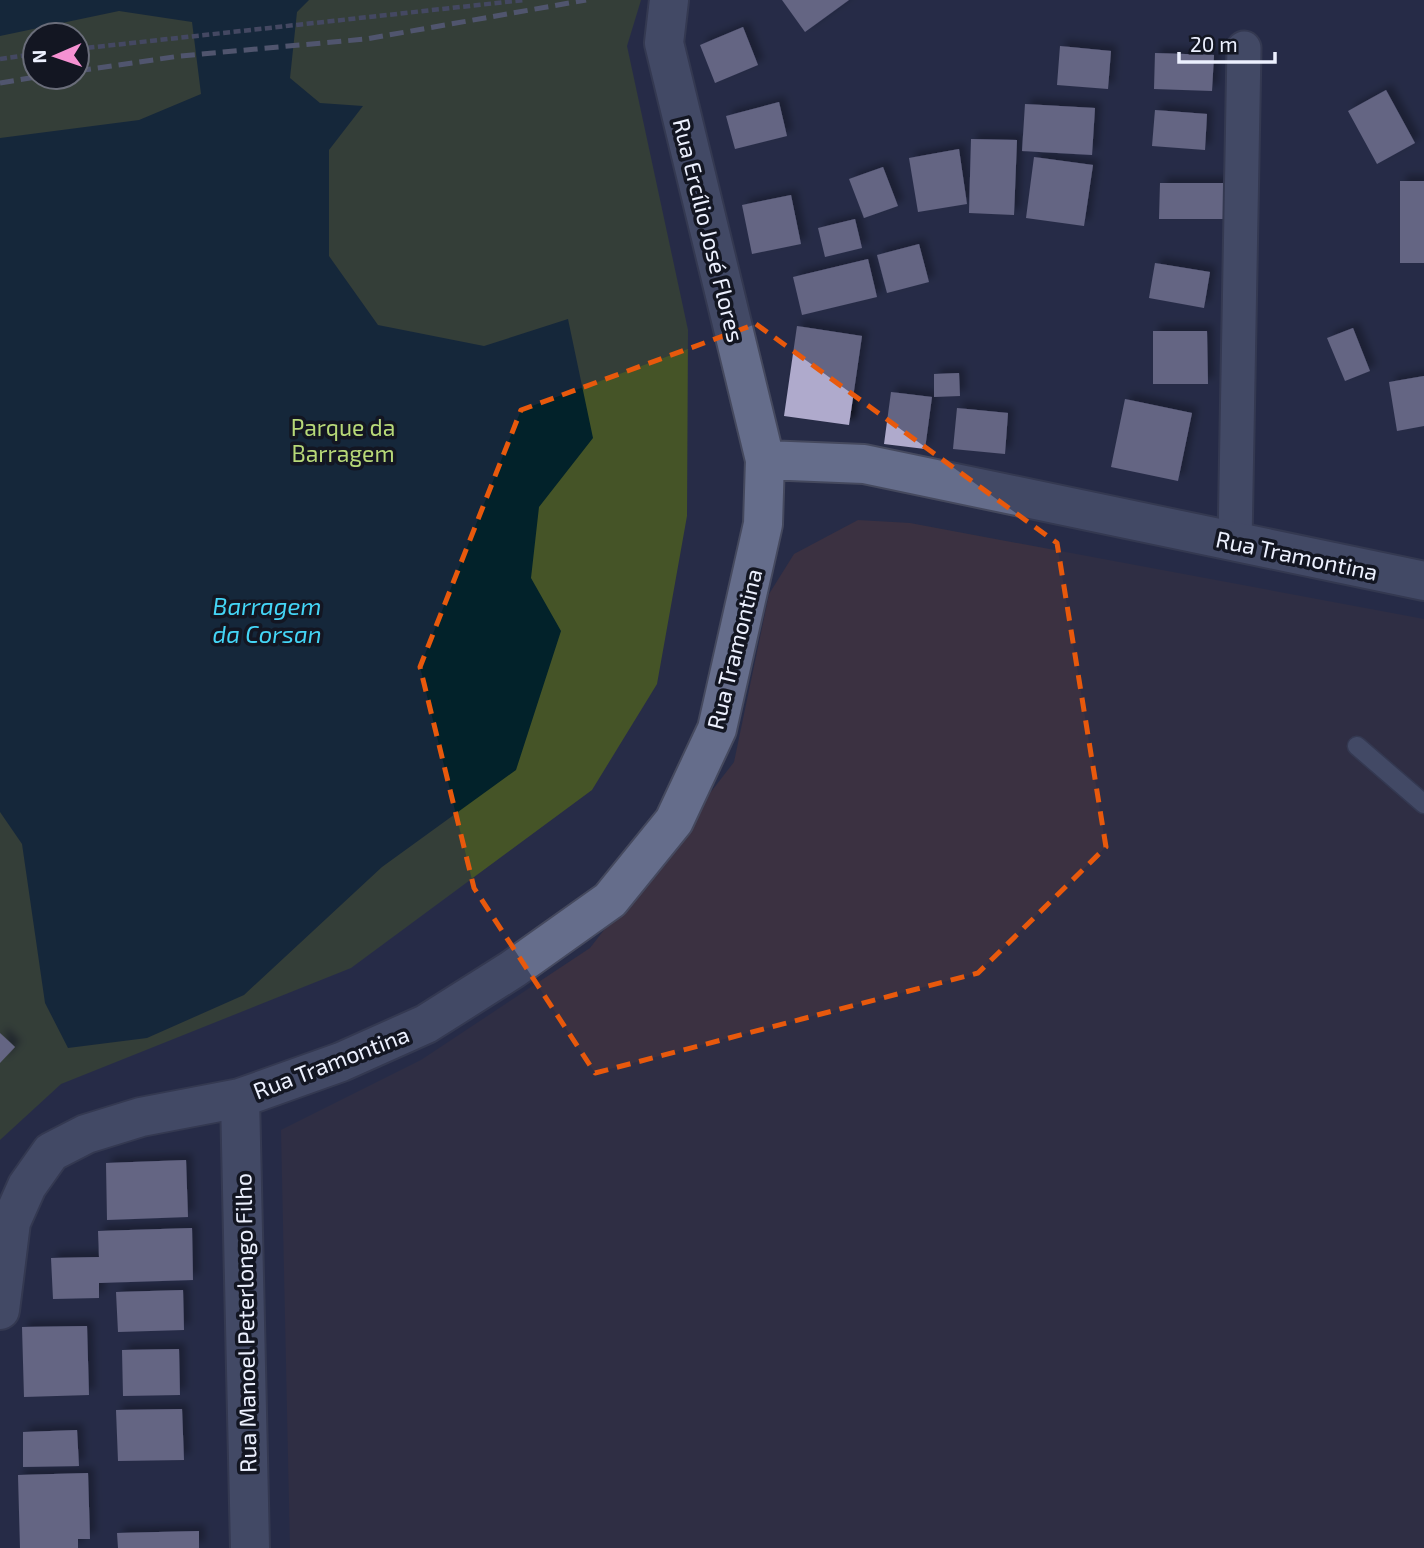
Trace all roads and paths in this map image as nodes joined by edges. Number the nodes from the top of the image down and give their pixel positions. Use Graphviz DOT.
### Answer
graph roads {
  1 [pos="524,0"];
  2 [pos="668,0"];
  3 [pos="91,48"];
  4 [pos="1244,48"];
  5 [pos="21,56"];
  6 [pos="0,60"];
  7 [pos="765,460"];
  8 [pos="1235,542"];
  9 [pos="1424,581"];
  10 [pos="1357,746"];
  11 [pos="1424,804"];
  12 [pos="240,1098"];
  13 [pos="0,1310"];
  14 [pos="250,1548"];
  1 -- 3 [label="path"];
  2 -- 7 [label="street, Rua Ercílio José Flores"];
  4 -- 8 [label="street"];
  5 -- 6 [label="path"];
  7 -- 8 [label="street, Rua Tramontina"];
  7 -- 12 [label="street, Rua Tramontina"];
  8 -- 9 [label="street, Rua Tramontina"];
  10 -- 11 [label="lane"];
  12 -- 13 [label="street, Rua Tramontina"];
  12 -- 14 [label="street, Rua Manoel Peterlongo Filho"];
}
